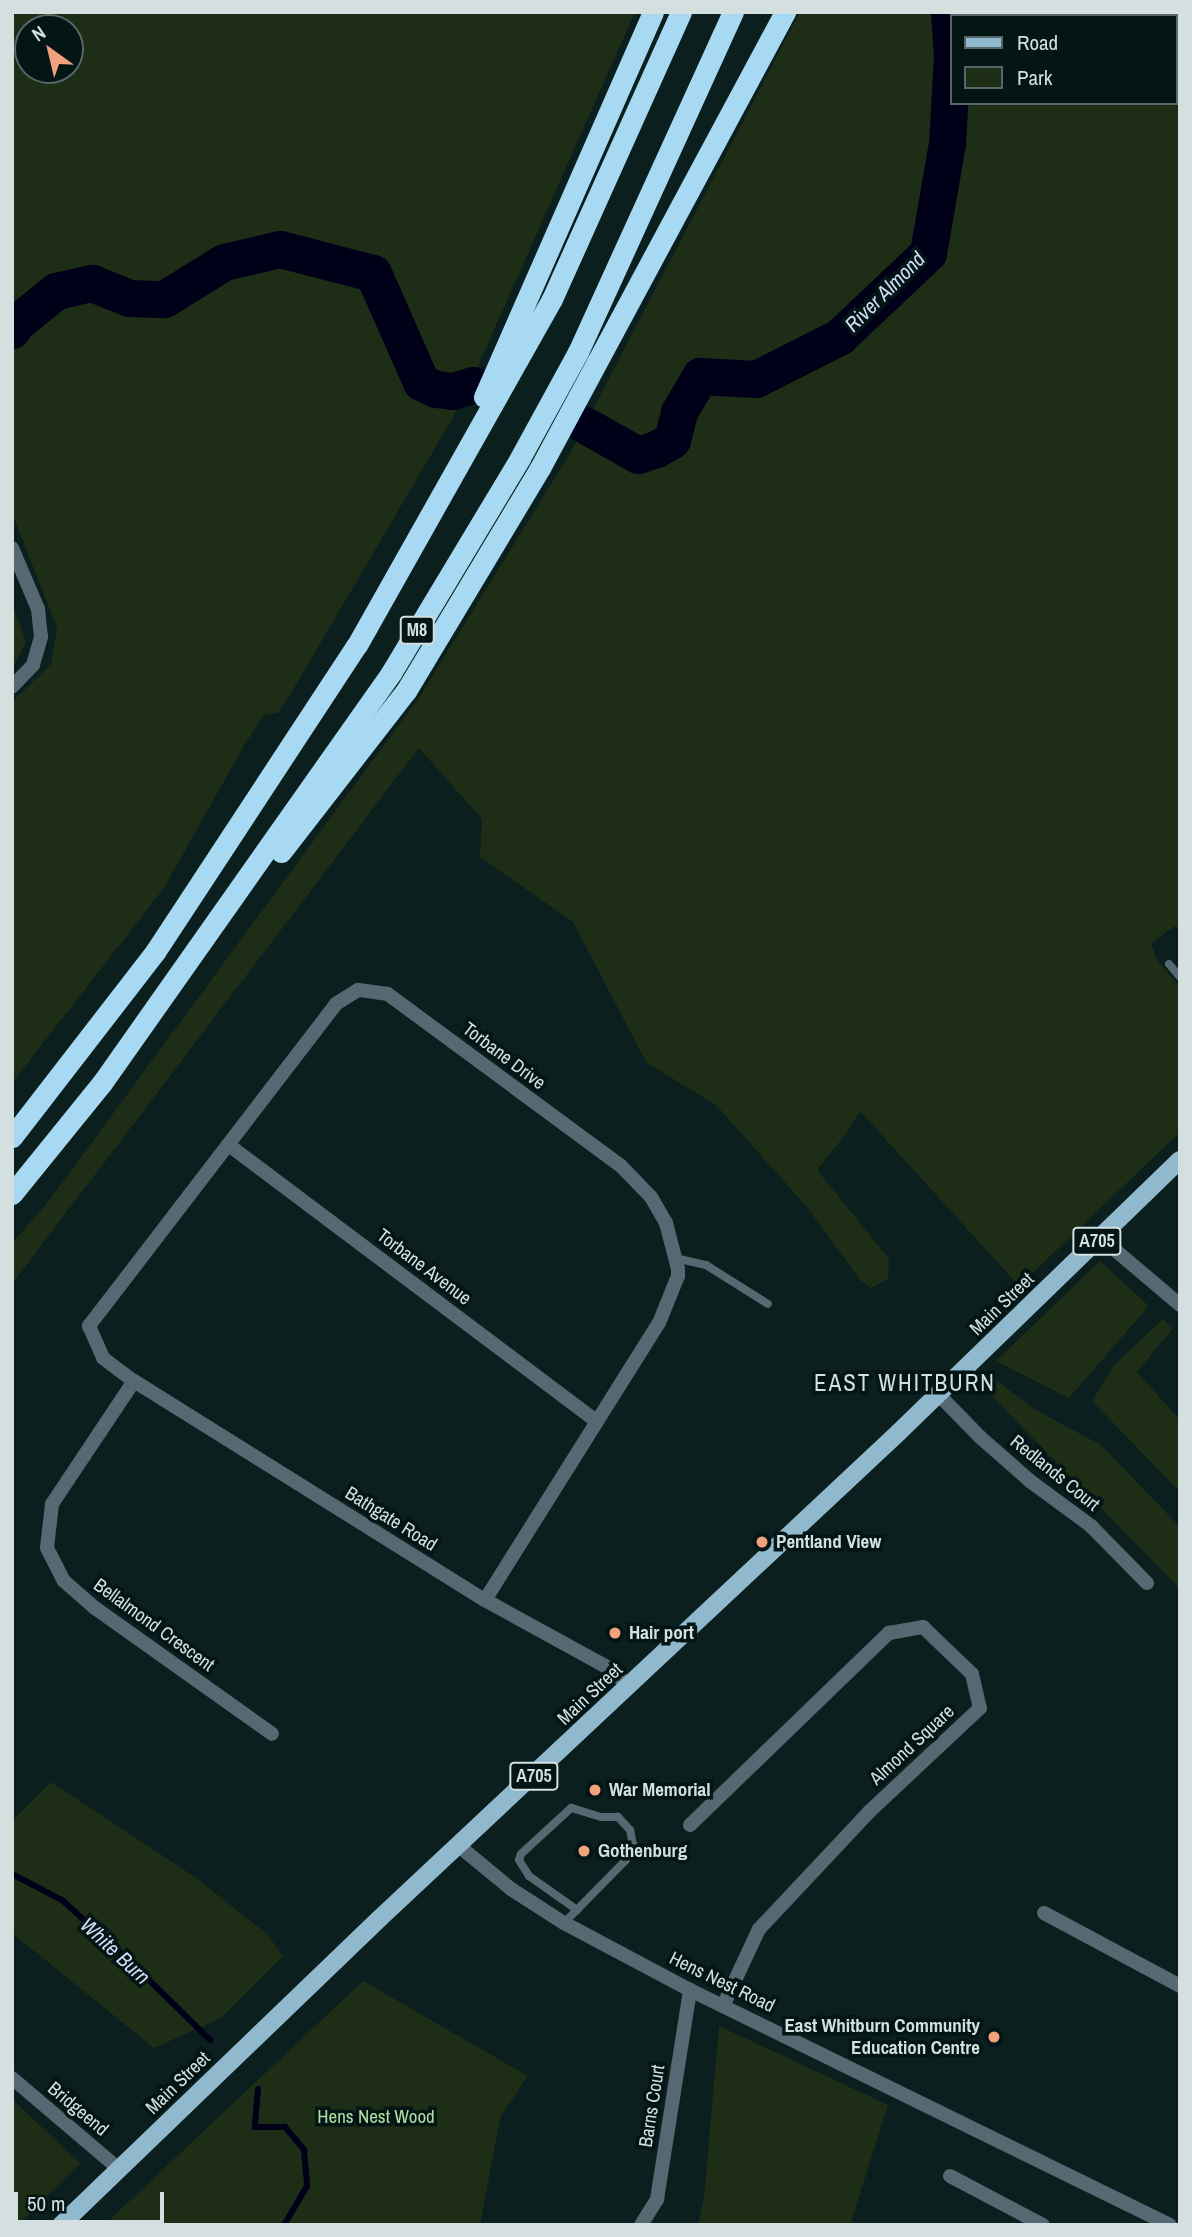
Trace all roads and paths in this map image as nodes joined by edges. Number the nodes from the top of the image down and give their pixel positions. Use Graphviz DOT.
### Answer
graph roads {
  1 [pos="653,12"];
  2 [pos="681,12"];
  3 [pos="733,12"];
  4 [pos="785,12"];
  5 [pos="431,517"];
  6 [pos="12,548"];
  7 [pos="12,687"];
  8 [pos="1169,964"];
  9 [pos="1180,977"];
  10 [pos="102,1083"];
  11 [pos="12,1138"];
  12 [pos="230,1146"];
  13 [pos="1180,1160"];
  14 [pos="12,1194"];
  15 [pos="1101,1238"];
  16 [pos="675,1258"];
  17 [pos="768,1304"];
  18 [pos="1180,1305"];
  19 [pos="134,1381"];
  20 [pos="943,1389"];
  21 [pos="596,1420"];
  22 [pos="1147,1583"];
  23 [pos="485,1600"];
  24 [pos="630,1686"];
  25 [pos="272,1734"];
  26 [pos="690,1825"];
  27 [pos="459,1846"];
  28 [pos="577,1910"];
  29 [pos="1044,1913"];
  30 [pos="564,1923"];
  31 [pos="1180,1986"];
  32 [pos="690,1990"];
  33 [pos="724,2004"];
  34 [pos="12,2078"];
  35 [pos="119,2169"];
  36 [pos="950,2176"];
  37 [pos="61,2225"];
  38 [pos="641,2225"];
  39 [pos="1043,2225"];
  40 [pos="1170,2225"];
  1 -- 5 [label="highway, M8"];
  2 -- 5 [label="highway, M8"];
  3 -- 10 [label="highway, M8"];
  4 -- 10 [label="highway, M8"];
  5 -- 11 [label="highway, M8"];
  6 -- 7 [label="street"];
  8 -- 9 [label="lane"];
  10 -- 14 [label="highway, M8"];
  12 -- 16 [label="street, Torbane Drive"];
  12 -- 19 [label="street, Torbane Drive"];
  12 -- 21 [label="street, Torbane Avenue"];
  13 -- 15 [label="main road, Main Street / A705"];
  15 -- 18 [label="street"];
  15 -- 20 [label="main road, Main Street / A705"];
  16 -- 17 [label="lane"];
  16 -- 21 [label="street, Torbane Drive"];
  19 -- 23 [label="street, Bathgate Road"];
  19 -- 25 [label="street, Bellalmond Crescent"];
  20 -- 22 [label="street, Redlands Court"];
  20 -- 24 [label="main road, Main Street / A705"];
  21 -- 23 [label="street, Torbane Drive"];
  23 -- 24 [label="street, Bathgate Road"];
  24 -- 27 [label="main road, Main Street / A705"];
  26 -- 33 [label="street, Almond Square"];
  27 -- 30 [label="street, Hens Nest Road"];
  27 -- 35 [label="main road, Main Street / A705"];
  28 -- 28 [label="lane"];
  28 -- 30 [label="lane"];
  29 -- 31 [label="street"];
  30 -- 32 [label="street, Hens Nest Road"];
  32 -- 33 [label="street, Hens Nest Road"];
  32 -- 38 [label="street, Barns Court"];
  33 -- 40 [label="street, Hens Nest Road"];
  34 -- 35 [label="street, Bridgeend"];
  35 -- 37 [label="main road, A705"];
  36 -- 39 [label="street"];
}
